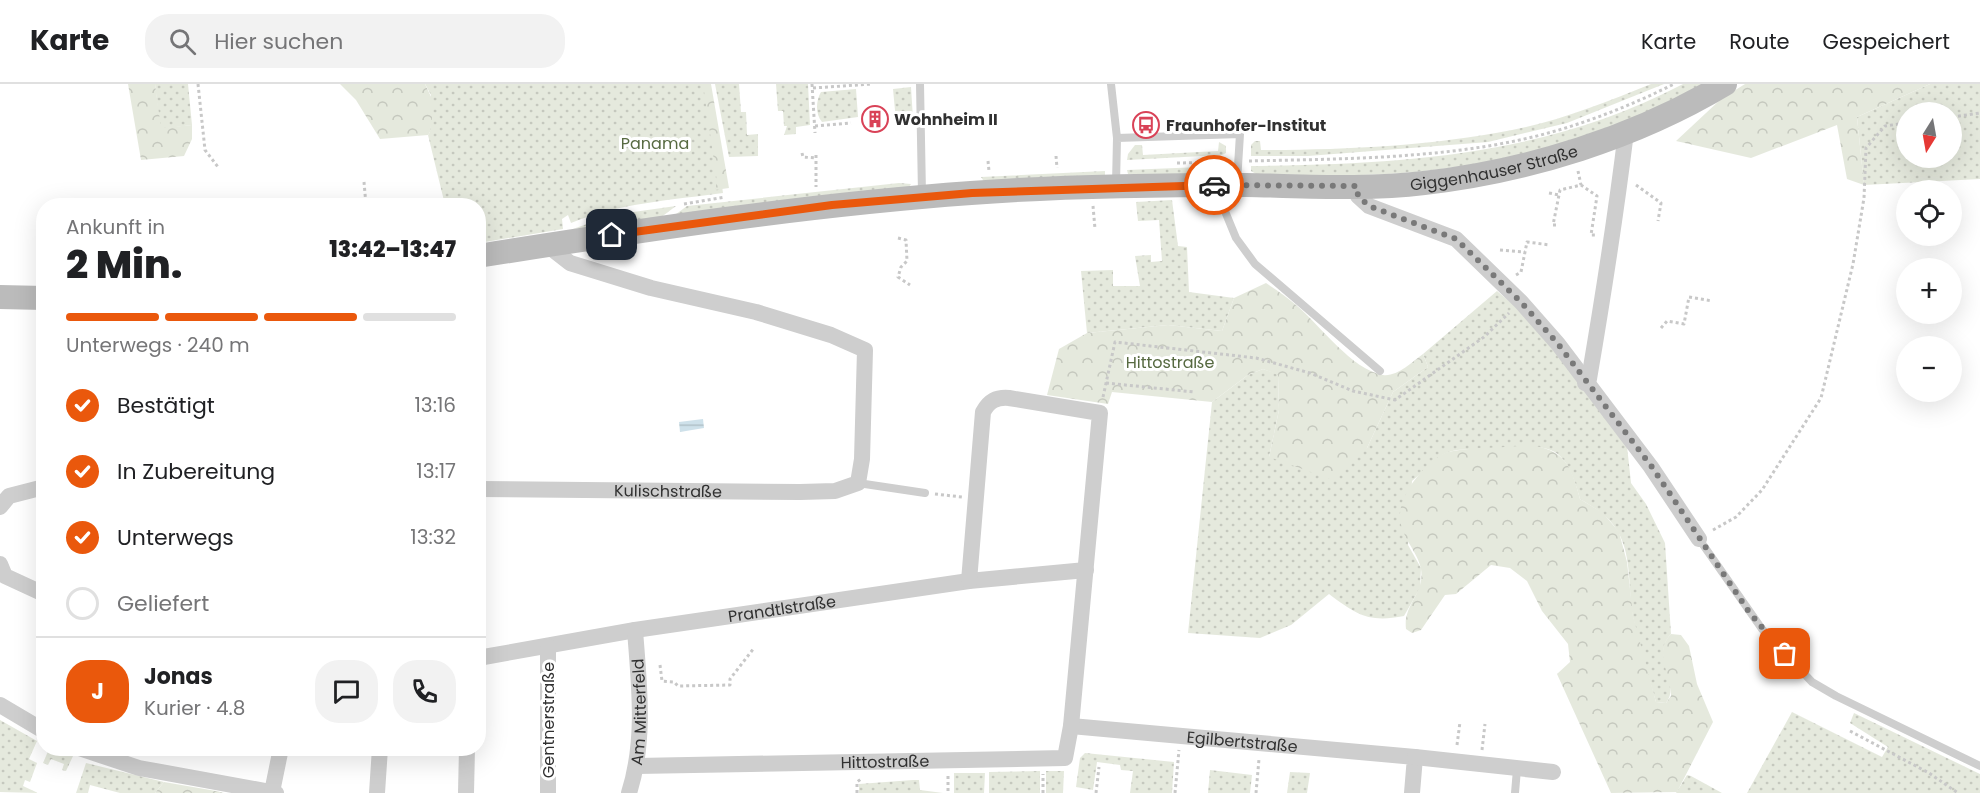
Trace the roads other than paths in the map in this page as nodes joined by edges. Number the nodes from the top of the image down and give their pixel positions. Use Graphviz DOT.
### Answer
graph roads {
  1 [pos="920,84"];
  2 [pos="1111,84"];
  3 [pos="1725,84"];
  4 [pos="1626,132"];
  5 [pos="1117,138"];
  6 [pos="1229,177"];
  7 [pos="1357,186"];
  8 [pos="1116,188"];
  9 [pos="922,197"];
  10 [pos="547,245"];
  11 [pos="486,255"];
  12 [pos="0,297"];
  13 [pos="36,298"];
  14 [pos="1380,371"];
  15 [pos="1585,383"];
  16 [pos="858,483"];
  17 [pos="36,489"];
  18 [pos="486,489"];
  19 [pos="925,493"];
  20 [pos="0,507"];
  21 [pos="1699,539"];
  22 [pos="0,564"];
  23 [pos="1086,570"];
  24 [pos="969,581"];
  25 [pos="36,590"];
  26 [pos="635,630"];
  27 [pos="548,647"];
  28 [pos="486,657"];
  29 [pos="0,705"];
  30 [pos="1071,726"];
  31 [pos="36,727"];
  32 [pos="103,756"];
  33 [pos="280,756"];
  34 [pos="379,756"];
  35 [pos="467,756"];
  36 [pos="1415,757"];
  37 [pos="638,766"];
  38 [pos="1980,766"];
  39 [pos="1517,769"];
  40 [pos="1553,772"];
  41 [pos="274,793"];
  42 [pos="377,793"];
  43 [pos="466,793"];
  44 [pos="548,793"];
  45 [pos="629,793"];
  46 [pos="1412,793"];
  47 [pos="1515,793"];
  1 -- 9 [label="lane"];
  2 -- 5 [label="lane"];
  3 -- 4 [label="main road, Giggenhauser Straße"];
  4 -- 7 [label="main road, Giggenhauser Straße"];
  4 -- 15 [label="street"];
  5 -- 6 [label="lane"];
  5 -- 8 [label="lane"];
  6 -- 7 [label="main road, Giggenhauser Straße"];
  6 -- 8 [label="main road, Giggenhauser Straße"];
  6 -- 14 [label="lane"];
  7 -- 15 [label="street"];
  8 -- 9 [label="main road, Giggenhauser Straße"];
  9 -- 10 [label="main road, Giggenhauser Straße"];
  10 -- 11 [label="main road, Giggenhauser Straße"];
  10 -- 16 [label="street"];
  12 -- 13 [label="main road"];
  15 -- 21 [label="street"];
  16 -- 18 [label="street, Kulischstraße"];
  16 -- 19 [label="lane, Kulischstraße"];
  17 -- 20 [label="street"];
  21 -- 38 [label="lane"];
  22 -- 25 [label="street"];
  23 -- 24 [label="street, Prandtlstraße"];
  23 -- 24 [label="street, Hittostraße"];
  23 -- 30 [label="street, Hittostraße"];
  24 -- 26 [label="street, Prandtlstraße"];
  26 -- 27 [label="street, Prandtlstraße"];
  26 -- 37 [label="street, Am Mitterfeld"];
  27 -- 28 [label="street, Prandtlstraße"];
  27 -- 44 [label="street, Gentnerstraße"];
  29 -- 31 [label="street"];
  30 -- 36 [label="street, Egilbertstraße"];
  30 -- 37 [label="street, Hittostraße"];
  32 -- 41 [label="street"];
  33 -- 41 [label="street"];
  34 -- 42 [label="street"];
  35 -- 43 [label="street"];
  36 -- 39 [label="street, Egilbertstraße"];
  36 -- 46 [label="street"];
  37 -- 45 [label="street, Am Mitterfeld"];
  39 -- 40 [label="street, Egilbertstraße"];
  39 -- 47 [label="lane"];
}
